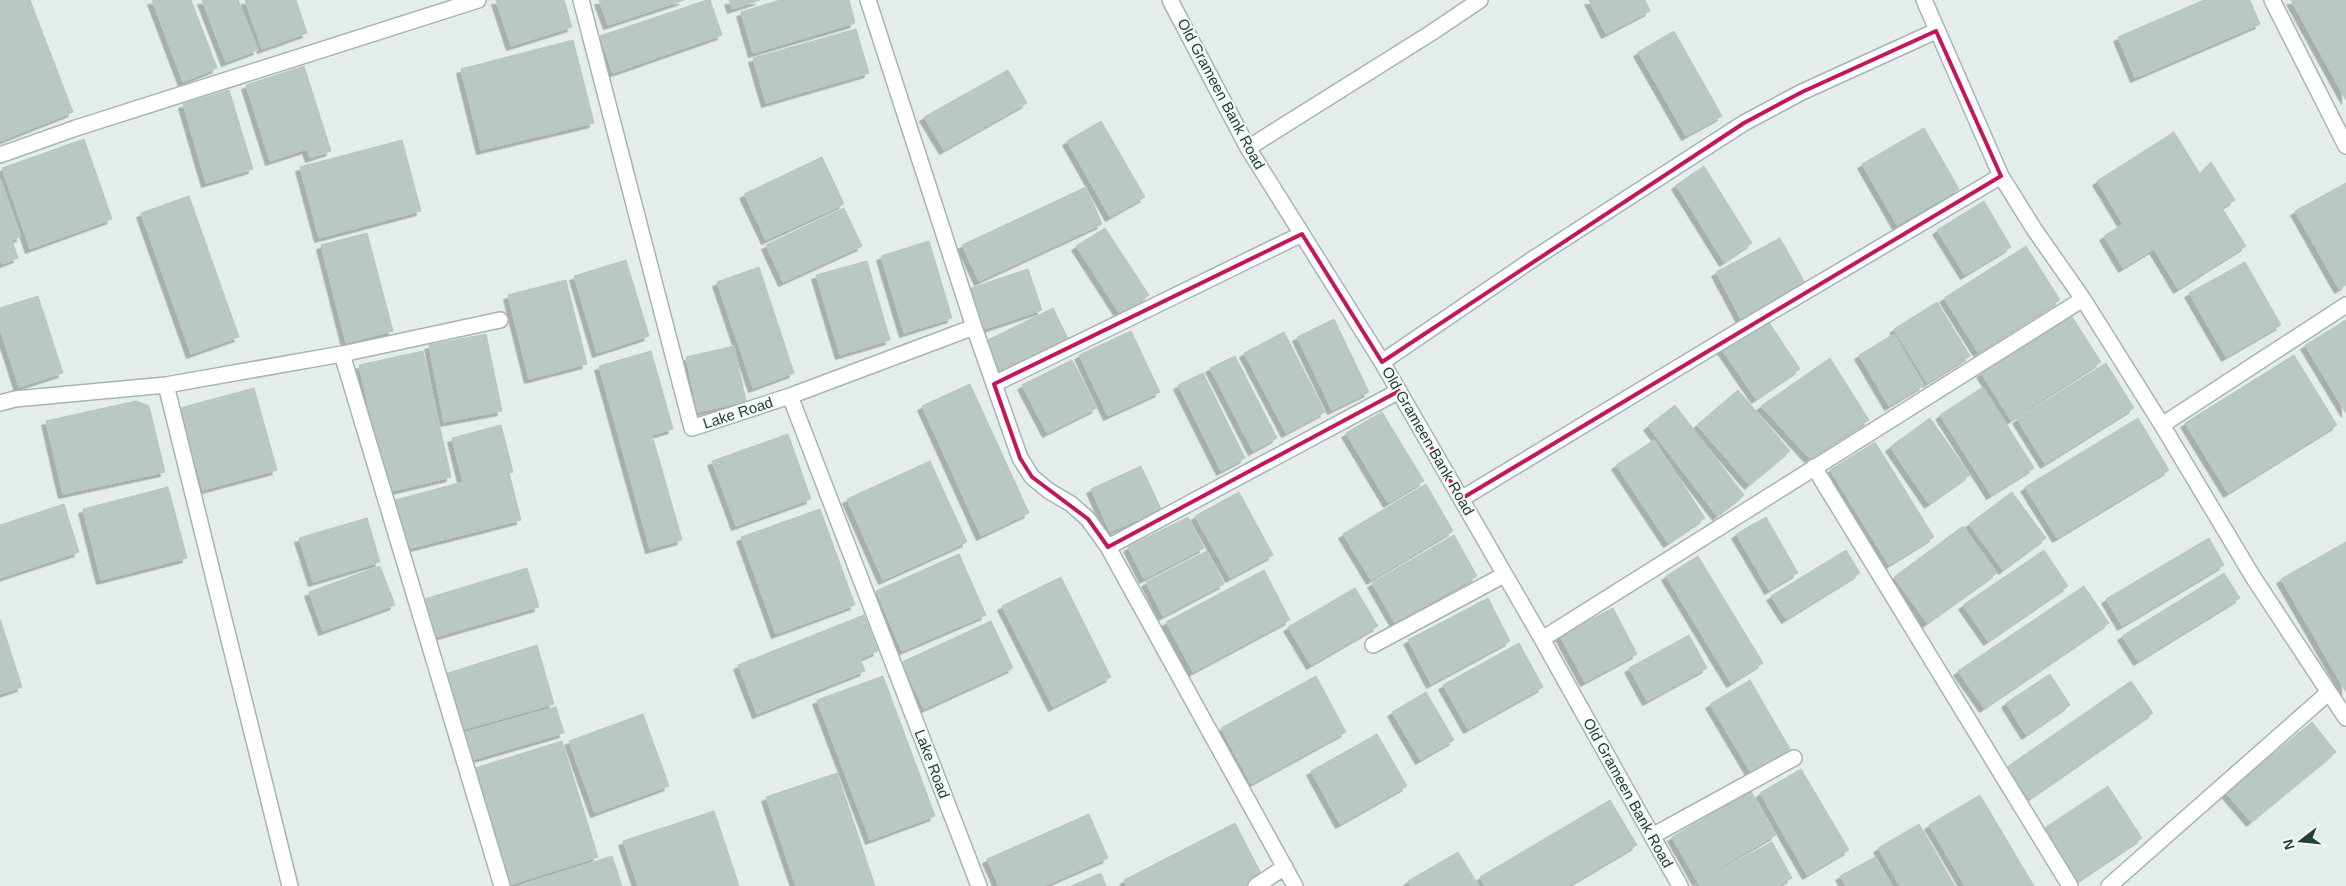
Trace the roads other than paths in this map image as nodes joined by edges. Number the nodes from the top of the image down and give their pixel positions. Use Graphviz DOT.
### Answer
graph roads {
  1 [pos="478,0"];
  2 [pos="581,0"];
  3 [pos="868,0"];
  4 [pos="1170,0"];
  5 [pos="1480,0"];
  6 [pos="1924,0"];
  7 [pos="2272,0"];
  8 [pos="1936,30"];
  9 [pos="2346,146"];
  10 [pos="1248,148"];
  11 [pos="0,155"];
  12 [pos="2001,176"];
  13 [pos="1302,234"];
  14 [pos="2083,299"];
  15 [pos="2346,305"];
  16 [pos="500,320"];
  17 [pos="974,327"];
  18 [pos="342,354"];
  19 [pos="1382,362"];
  20 [pos="994,384"];
  21 [pos="166,385"];
  22 [pos="1399,391"];
  23 [pos="790,396"];
  24 [pos="0,403"];
  25 [pos="2162,425"];
  26 [pos="1814,467"];
  27 [pos="1460,500"];
  28 [pos="1108,547"];
  29 [pos="1504,575"];
  30 [pos="1542,638"];
  31 [pos="1372,645"];
  32 [pos="2328,693"];
  33 [pos="2346,718"];
  34 [pos="1794,758"];
  35 [pos="1652,836"];
  36 [pos="1284,867"];
  37 [pos="290,886"];
  38 [pos="502,886"];
  39 [pos="979,886"];
  40 [pos="1256,886"];
  41 [pos="1295,886"];
  42 [pos="1680,886"];
  43 [pos="2070,886"];
  44 [pos="2109,886"];
  1 -- 11 [label="street"];
  2 -- 23 [label="street, Lake Road"];
  3 -- 17 [label="street"];
  4 -- 10 [label="street, Old Grameen Bank Road"];
  5 -- 10 [label="street"];
  6 -- 8 [label="street"];
  7 -- 9 [label="street"];
  8 -- 12 [label="street"];
  8 -- 19 [label="street"];
  10 -- 13 [label="street, Old Grameen Bank Road"];
  12 -- 14 [label="street"];
  12 -- 27 [label="street"];
  13 -- 19 [label="street, Old Grameen Bank Road"];
  13 -- 20 [label="street"];
  14 -- 25 [label="street"];
  14 -- 26 [label="street"];
  15 -- 25 [label="street"];
  16 -- 18 [label="street"];
  17 -- 20 [label="street"];
  17 -- 23 [label="street"];
  18 -- 21 [label="street"];
  18 -- 38 [label="street"];
  19 -- 22 [label="street, Old Grameen Bank Road"];
  20 -- 28 [label="street"];
  21 -- 24 [label="street"];
  21 -- 37 [label="street"];
  22 -- 27 [label="street, Old Grameen Bank Road"];
  22 -- 28 [label="street"];
  23 -- 39 [label="street, Lake Road"];
  25 -- 32 [label="street"];
  26 -- 30 [label="street"];
  26 -- 43 [label="street"];
  27 -- 29 [label="street, Old Grameen Bank Road"];
  28 -- 36 [label="street"];
  29 -- 30 [label="street, Old Grameen Bank Road"];
  29 -- 31 [label="street"];
  30 -- 35 [label="street, Old Grameen Bank Road"];
  32 -- 33 [label="street"];
  32 -- 44 [label="street"];
  34 -- 35 [label="street"];
  35 -- 42 [label="street, Old Grameen Bank Road"];
  36 -- 40 [label="street"];
  36 -- 41 [label="street"];
}
